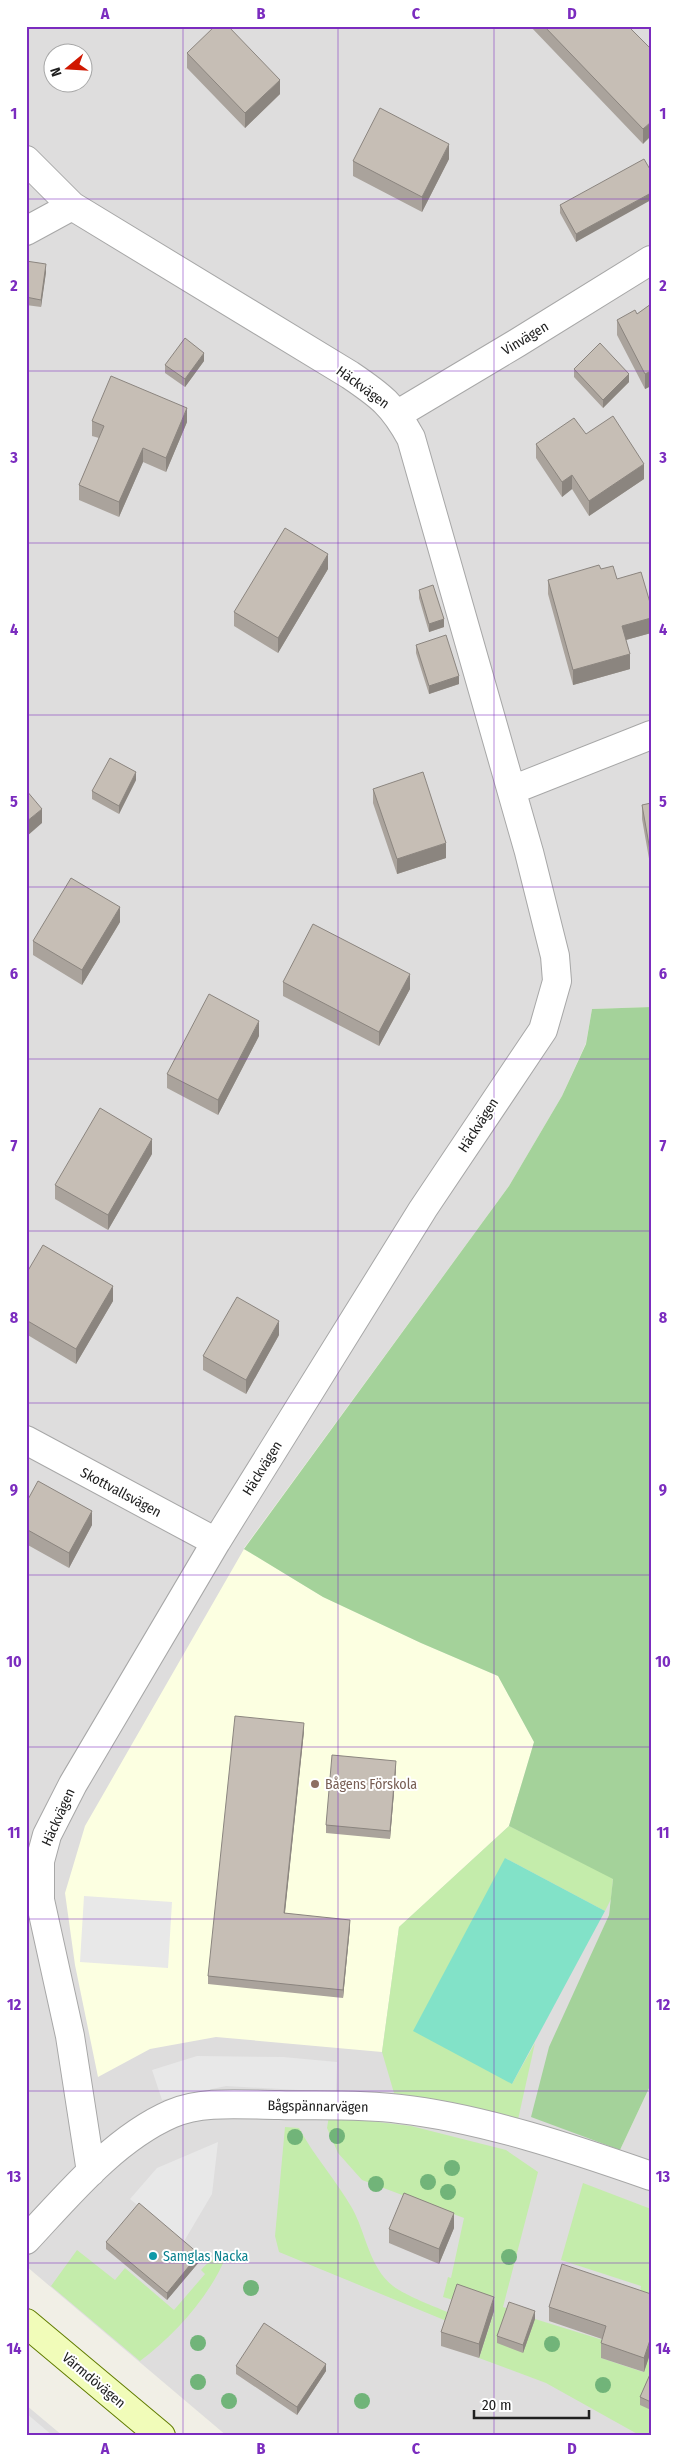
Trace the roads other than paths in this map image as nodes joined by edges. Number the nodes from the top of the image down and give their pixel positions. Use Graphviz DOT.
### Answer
graph roads {
  1 [pos="26,160"];
  2 [pos="72,206"];
  3 [pos="26,231"];
  4 [pos="651,260"];
  5 [pos="398,414"];
  6 [pos="651,735"];
  7 [pos="512,790"];
  8 [pos="26,1440"];
  9 [pos="216,1542"];
  10 [pos="91,2172"];
  11 [pos="651,2176"];
  12 [pos="27,2238"];
  13 [pos="26,2323"];
  14 [pos="161,2436"];
  1 -- 2 [label="street, Häckvägen"];
  2 -- 3 [label="street"];
  2 -- 5 [label="street, Häckvägen"];
  4 -- 5 [label="street, Vinvägen"];
  5 -- 7 [label="street, Häckvägen"];
  6 -- 7 [label="street"];
  7 -- 9 [label="street, Häckvägen"];
  8 -- 9 [label="street, Skottvallsvägen"];
  9 -- 10 [label="street, Häckvägen"];
  10 -- 11 [label="street, Bågspännarvägen"];
  10 -- 12 [label="street, Bågspännarvägen"];
  13 -- 14 [label="main road, Värmdövägen"];
}
